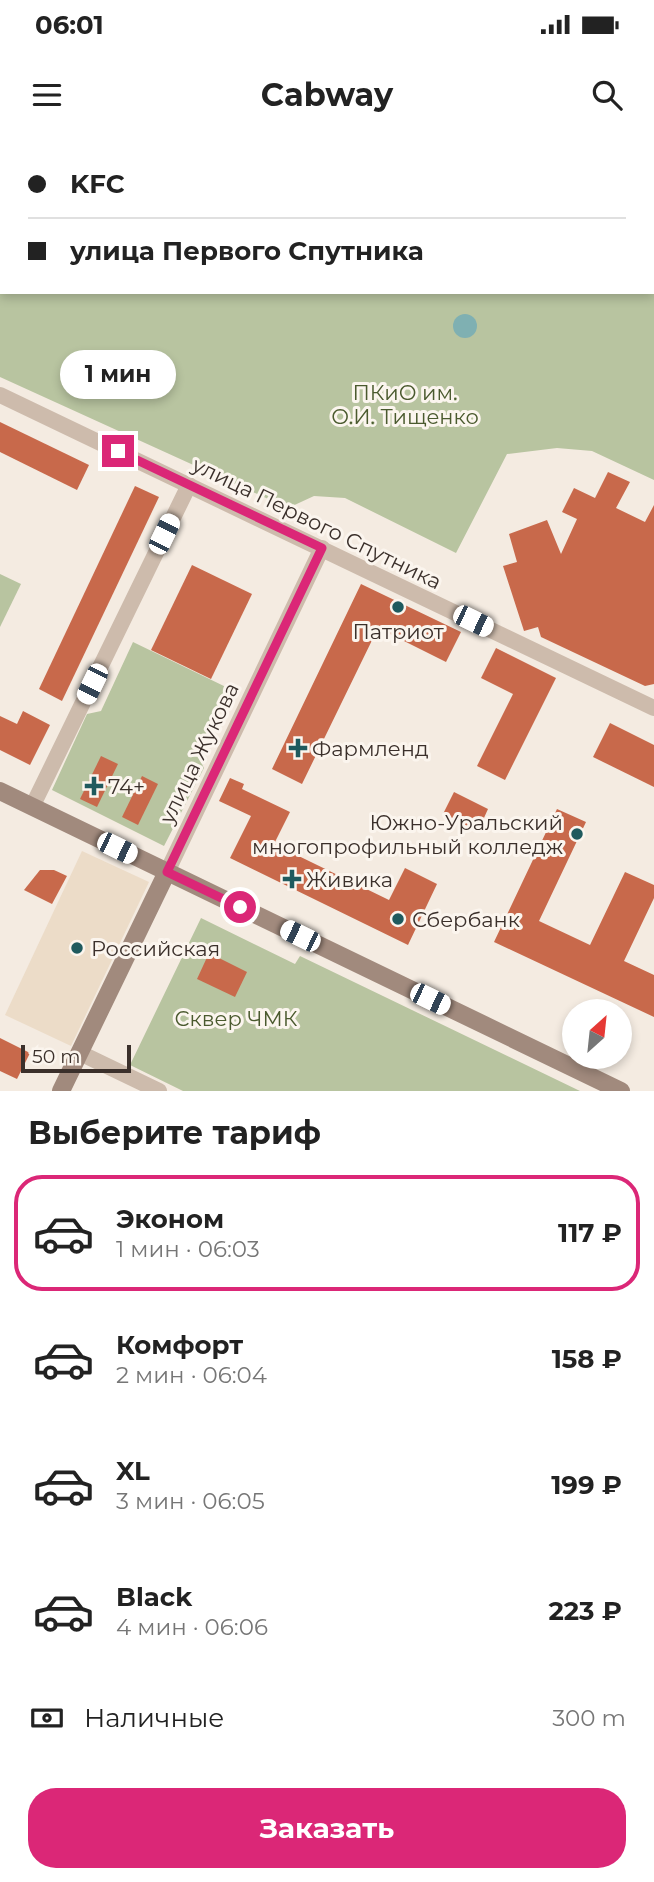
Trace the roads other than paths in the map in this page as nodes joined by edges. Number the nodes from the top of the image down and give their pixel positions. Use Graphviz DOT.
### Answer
graph roads {
  1 [pos="0,395"];
  2 [pos="189,485"];
  3 [pos="322,548"];
  4 [pos="654,708"];
  5 [pos="0,791"];
  6 [pos="32,807"];
  7 [pos="167,872"];
  8 [pos="80,1053"];
  9 [pos="61,1091"];
  10 [pos="159,1091"];
  11 [pos="621,1091"];
  1 -- 2 [label="street, улица Первого Спутника"];
  2 -- 3 [label="street, улица Первого Спутника"];
  2 -- 6 [label="street"];
  3 -- 4 [label="street, улица Первого Спутника"];
  3 -- 7 [label="street, улица Жукова"];
  5 -- 6 [label="main road"];
  6 -- 7 [label="main road"];
  7 -- 8 [label="main road, улица Жукова"];
  7 -- 11 [label="main road"];
  8 -- 9 [label="main road, улица Жукова"];
  8 -- 10 [label="street"];
}
